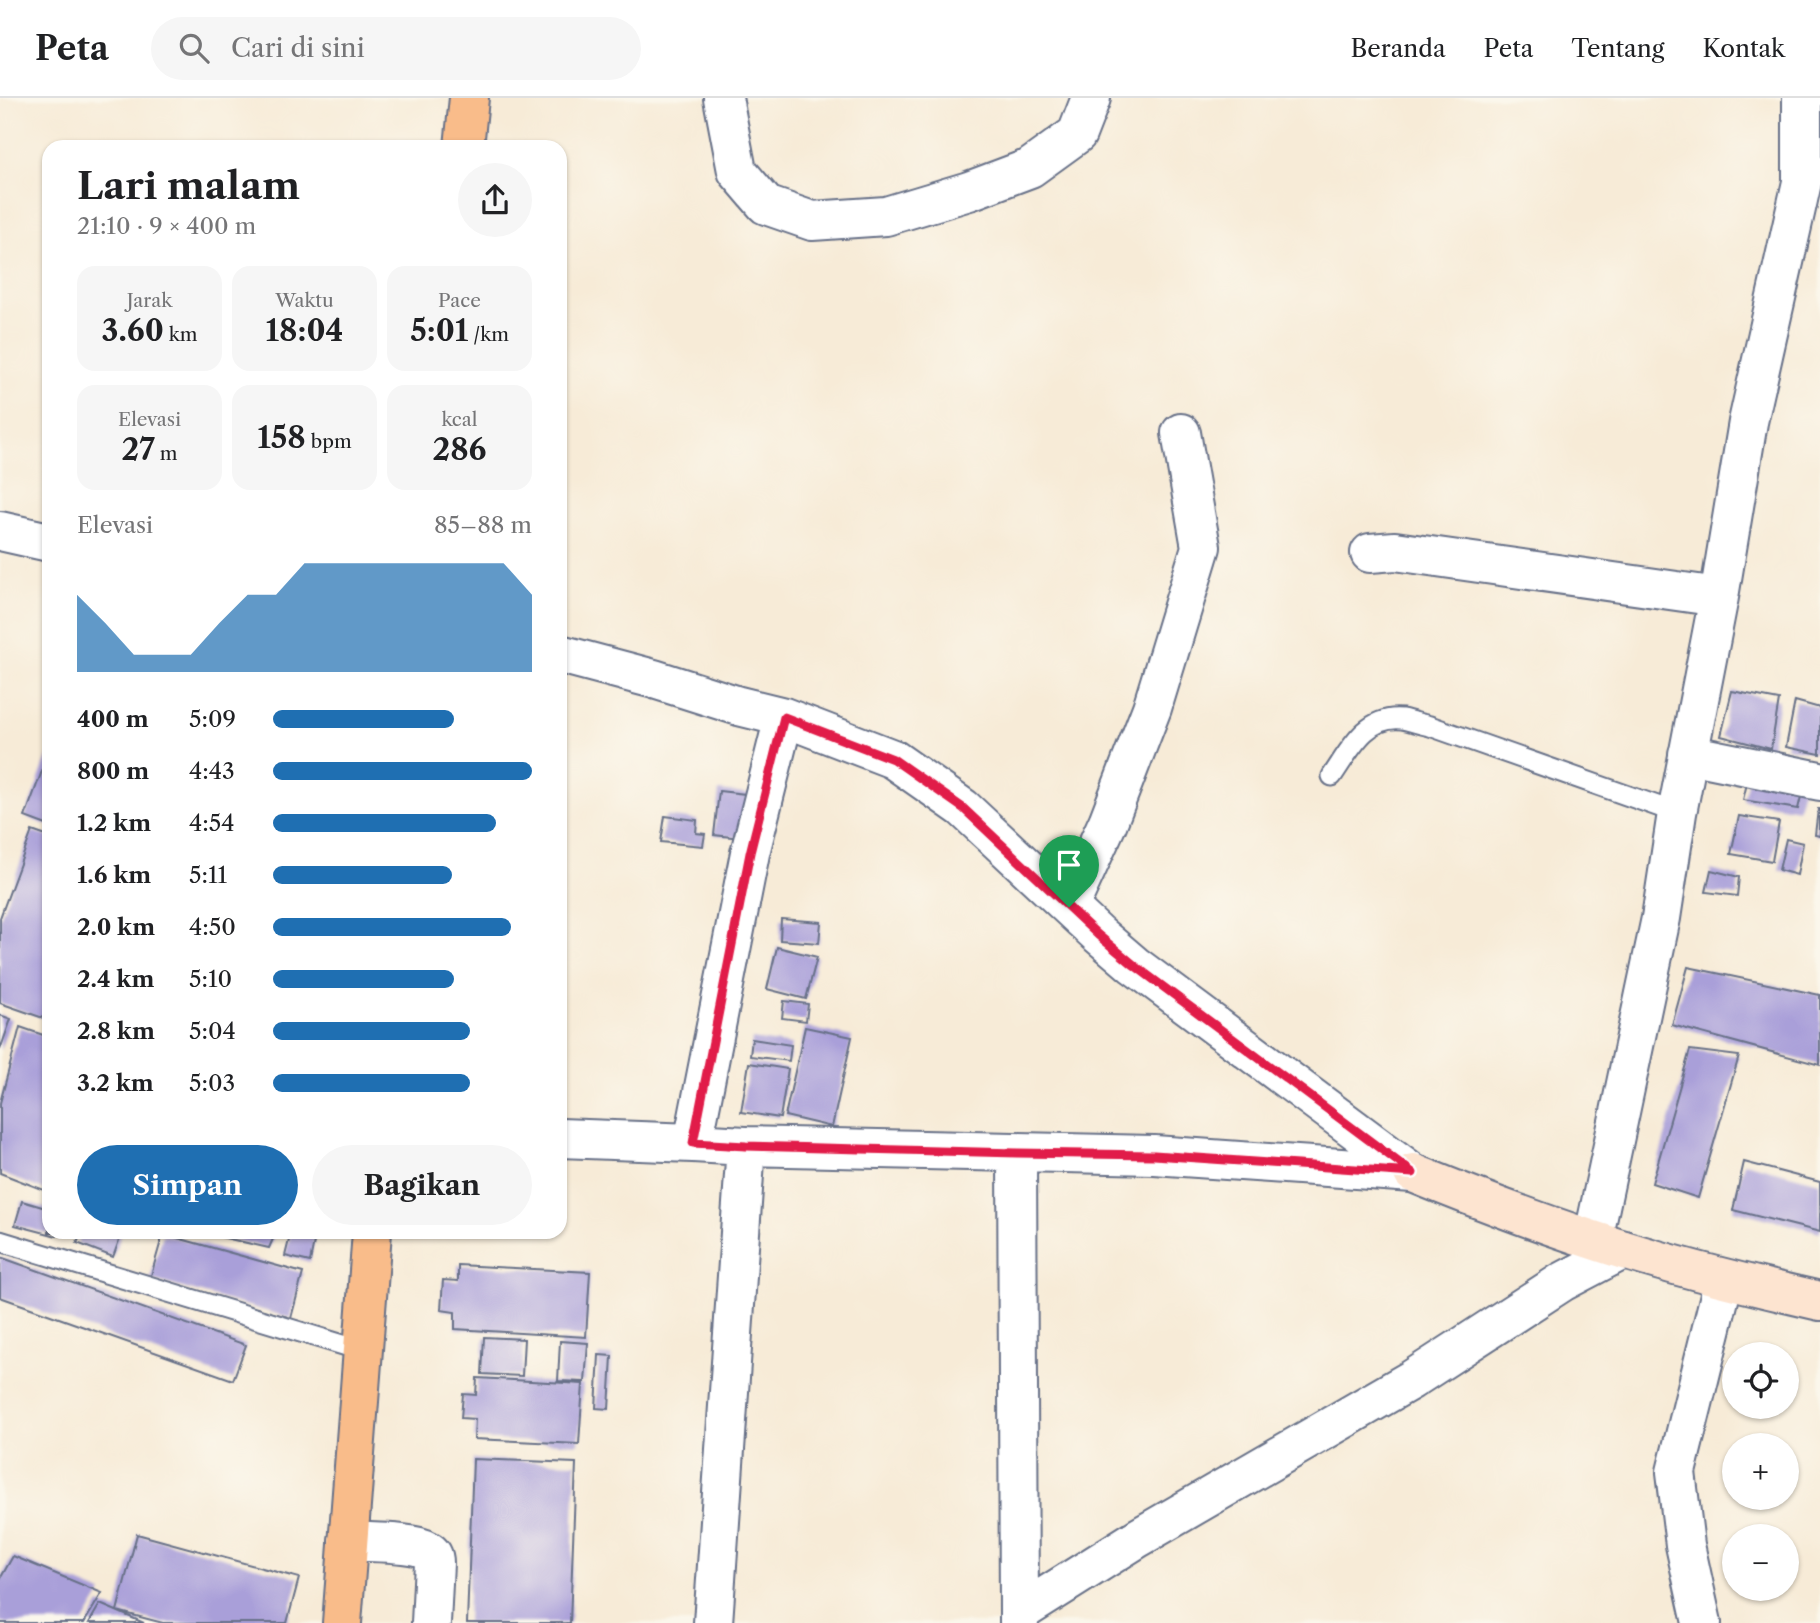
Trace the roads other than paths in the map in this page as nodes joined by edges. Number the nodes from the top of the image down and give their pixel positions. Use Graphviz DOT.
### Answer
graph roads {
  1 [pos="469,98"];
  2 [pos="723,98"];
  3 [pos="1091,98"];
  4 [pos="1802,98"];
  5 [pos="465,140"];
  6 [pos="1181,433"];
  7 [pos="0,531"];
  8 [pos="42,540"];
  9 [pos="1370,553"];
  10 [pos="1719,597"];
  11 [pos="567,655"];
  12 [pos="784,717"];
  13 [pos="1688,754"];
  14 [pos="1332,776"];
  15 [pos="1820,781"];
  16 [pos="1677,813"];
  17 [pos="1069,907"];
  18 [pos="567,1138"];
  19 [pos="693,1143"];
  20 [pos="746,1146"];
  21 [pos="1017,1153"];
  22 [pos="1413,1173"];
  23 [pos="371,1239"];
  24 [pos="0,1241"];
  25 [pos="1608,1245"];
  26 [pos="1724,1279"];
  27 [pos="1820,1301"];
  28 [pos="363,1351"];
  29 [pos="348,1541"];
  30 [pos="1019,1618"];
  31 [pos="342,1623"];
  32 [pos="431,1623"];
  33 [pos="713,1623"];
  34 [pos="1702,1623"];
  1 -- 5 [label="main road"];
  2 -- 3 [label="street"];
  4 -- 10 [label="street"];
  6 -- 17 [label="street"];
  7 -- 8 [label="street"];
  9 -- 10 [label="street"];
  10 -- 13 [label="street"];
  11 -- 12 [label="street"];
  12 -- 17 [label="street"];
  12 -- 19 [label="street"];
  13 -- 15 [label="street"];
  13 -- 16 [label="street"];
  14 -- 16 [label="lane"];
  16 -- 25 [label="street"];
  17 -- 22 [label="street"];
  18 -- 19 [label="street"];
  19 -- 20 [label="street"];
  20 -- 21 [label="street"];
  20 -- 33 [label="street"];
  21 -- 22 [label="street"];
  21 -- 30 [label="street"];
  22 -- 25 [label="street"];
  23 -- 28 [label="main road"];
  24 -- 28 [label="lane"];
  25 -- 26 [label="street"];
  25 -- 30 [label="street"];
  26 -- 27 [label="street"];
  26 -- 34 [label="street"];
  28 -- 29 [label="main road"];
  29 -- 31 [label="main road"];
  29 -- 32 [label="street"];
}
